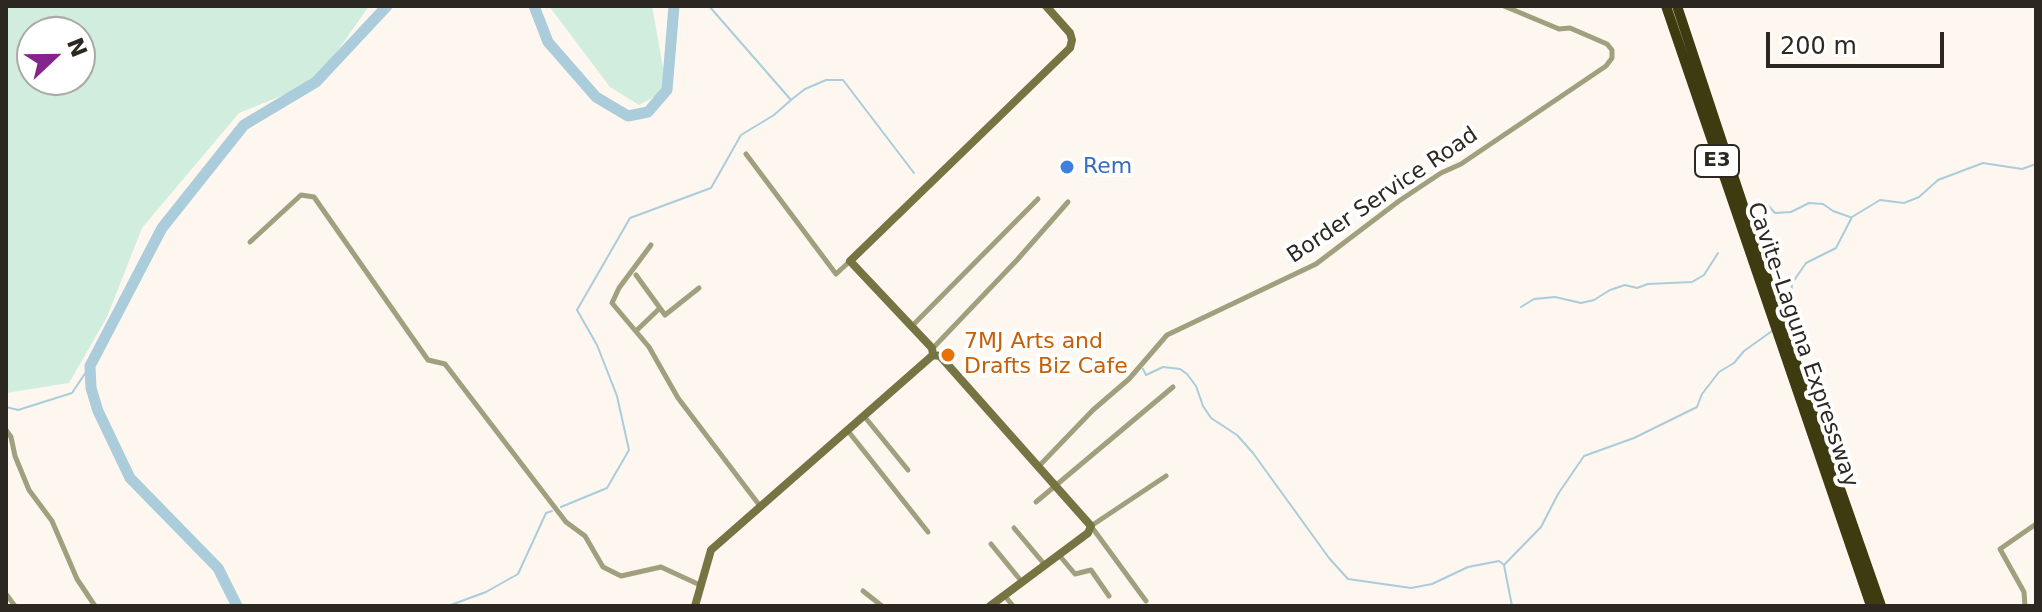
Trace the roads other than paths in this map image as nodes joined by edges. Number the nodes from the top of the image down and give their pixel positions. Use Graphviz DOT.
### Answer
graph roads {
  1 [pos="1046,6"];
  2 [pos="1504,6"];
  3 [pos="1666,6"];
  4 [pos="1677,6"];
  5 [pos="746,154"];
  6 [pos="1038,199"];
  7 [pos="1068,202"];
  8 [pos="250,242"];
  9 [pos="651,245"];
  10 [pos="850,261"];
  11 [pos="636,275"];
  12 [pos="699,288"];
  13 [pos="660,308"];
  14 [pos="1773,312"];
  15 [pos="912,326"];
  16 [pos="636,331"];
  17 [pos="933,352"];
  18 [pos="1173,387"];
  19 [pos="864,415"];
  20 [pos="6,430"];
  21 [pos="847,430"];
  22 [pos="1039,466"];
  23 [pos="908,470"];
  24 [pos="1166,476"];
  25 [pos="1057,485"];
  26 [pos="1036,502"];
  27 [pos="761,507"];
  28 [pos="2036,524"];
  29 [pos="1091,526"];
  30 [pos="1014,528"];
  31 [pos="928,532"];
  32 [pos="991,544"];
  33 [pos="1059,555"];
  34 [pos="1045,565"];
  35 [pos="1022,582"];
  36 [pos="700,585"];
  37 [pos="863,591"];
  38 [pos="6,594"];
  39 [pos="1005,596"];
  40 [pos="1109,596"];
  41 [pos="1146,601"];
  42 [pos="1874,602"];
  43 [pos="15,606"];
  44 [pos="95,606"];
  45 [pos="695,606"];
  46 [pos="882,606"];
  47 [pos="990,606"];
  48 [pos="1013,606"];
  49 [pos="2025,606"];
  1 -- 10 [label="street"];
  2 -- 22 [label="street, Border Service Road"];
  3 -- 14 [label="highway, Cavite–Laguna Expressway / E3"];
  4 -- 14 [label="highway, Cavite–Laguna Expressway / E3"];
  5 -- 10 [label="street"];
  6 -- 15 [label="street"];
  7 -- 17 [label="street"];
  8 -- 36 [label="street"];
  9 -- 16 [label="street"];
  10 -- 15 [label="street"];
  11 -- 13 [label="street"];
  12 -- 13 [label="street"];
  13 -- 16 [label="street"];
  14 -- 42 [label="highway, Cavite–Laguna Expressway / E3"];
  15 -- 17 [label="street"];
  16 -- 27 [label="street"];
  17 -- 19 [label="street"];
  17 -- 22 [label="street"];
  18 -- 25 [label="street"];
  19 -- 21 [label="street"];
  19 -- 23 [label="street"];
  20 -- 44 [label="street"];
  21 -- 27 [label="street"];
  21 -- 31 [label="street"];
  22 -- 25 [label="street"];
  24 -- 29 [label="street"];
  25 -- 26 [label="street"];
  25 -- 29 [label="street"];
  27 -- 36 [label="street"];
  28 -- 49 [label="street"];
  29 -- 33 [label="street"];
  29 -- 41 [label="street"];
  30 -- 34 [label="street"];
  32 -- 35 [label="street"];
  33 -- 34 [label="street"];
  33 -- 40 [label="street"];
  34 -- 35 [label="street"];
  35 -- 39 [label="street"];
  36 -- 45 [label="street"];
  37 -- 46 [label="street"];
  38 -- 43 [label="street"];
  39 -- 47 [label="street"];
  39 -- 48 [label="street"];
}
